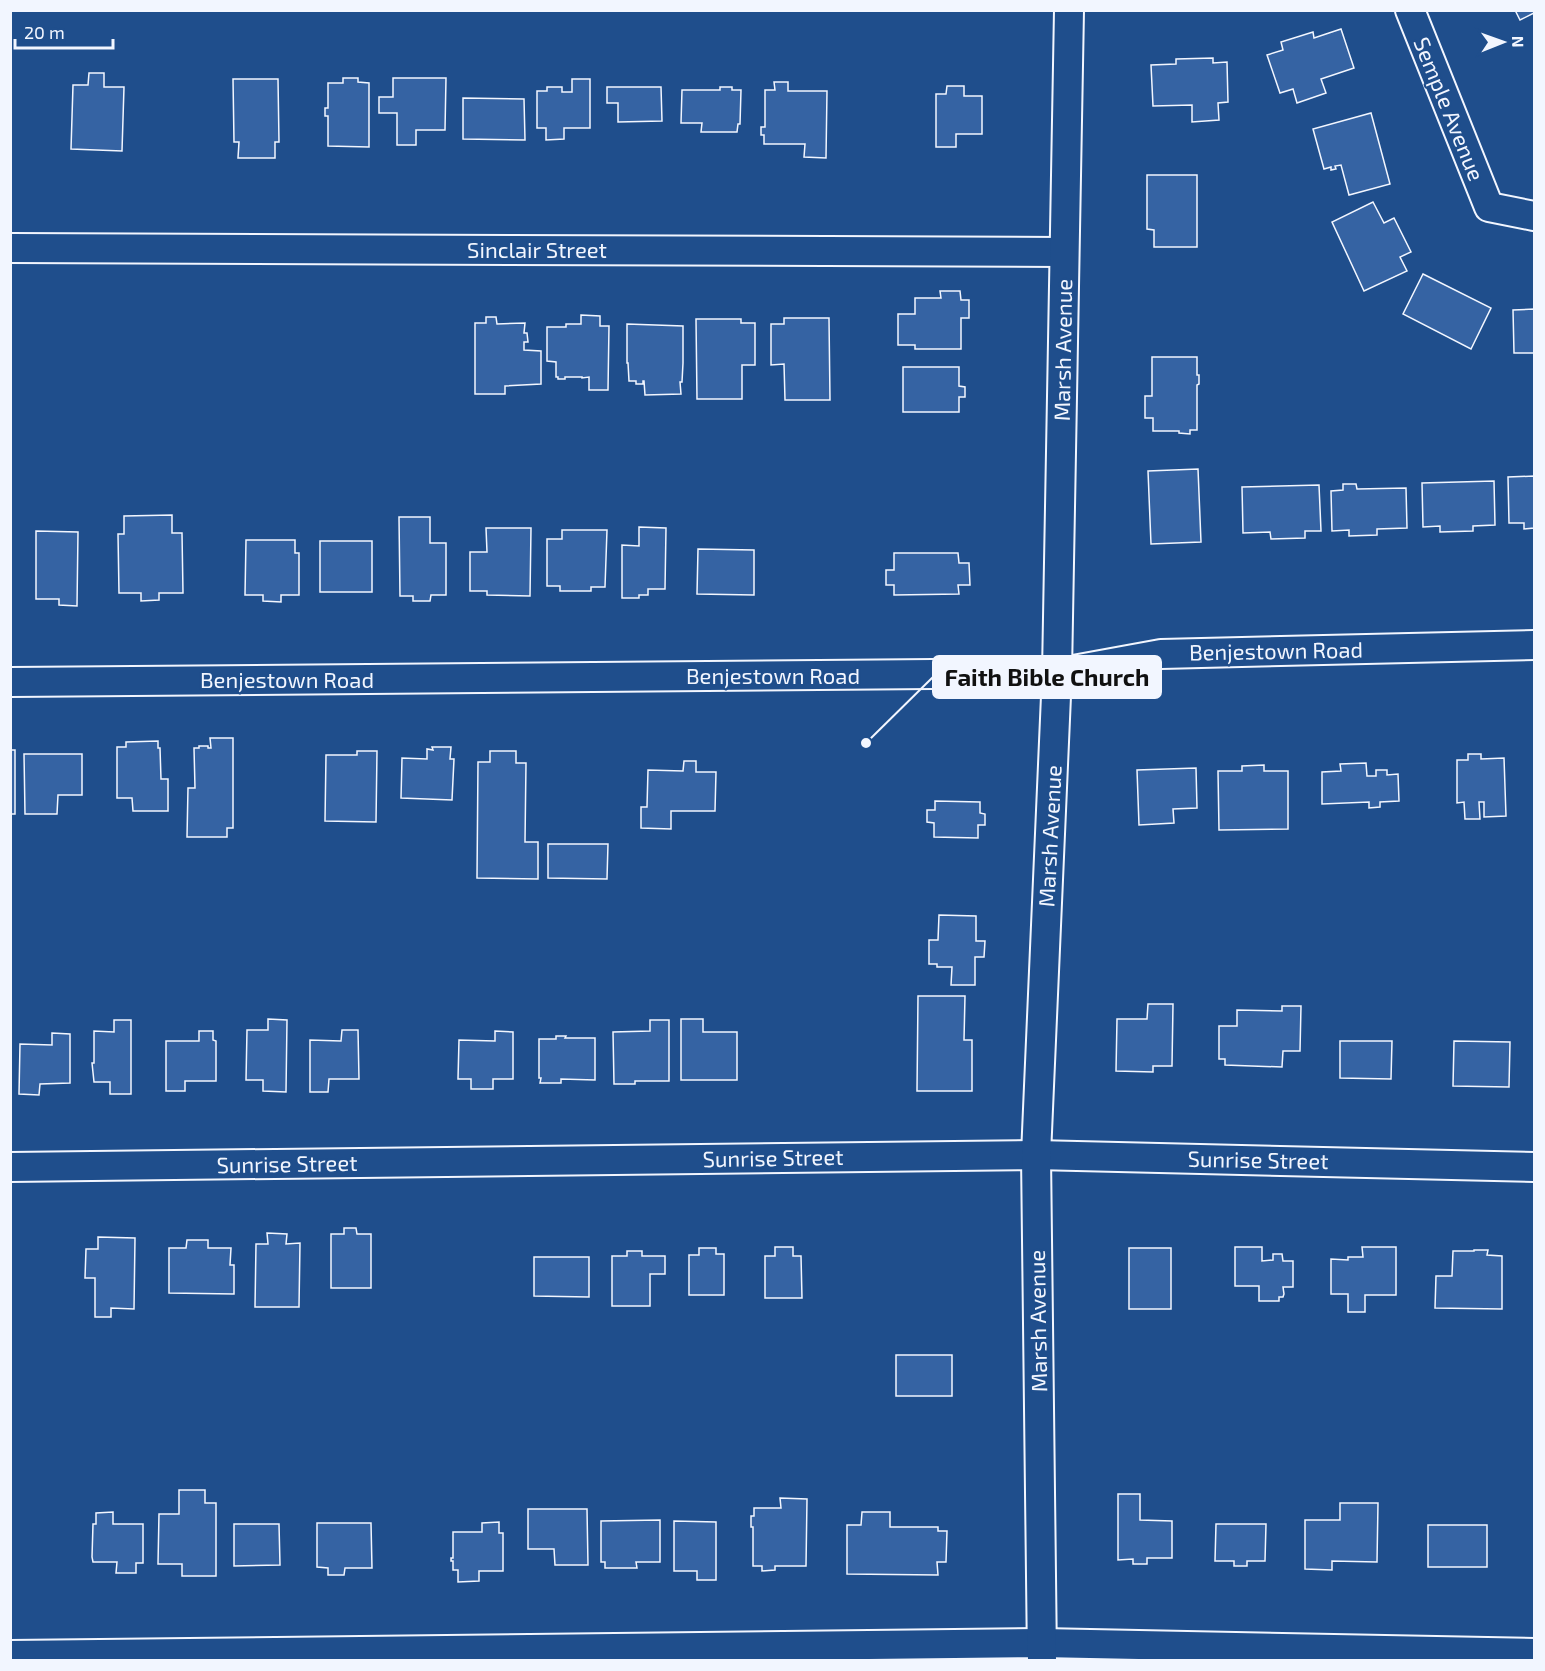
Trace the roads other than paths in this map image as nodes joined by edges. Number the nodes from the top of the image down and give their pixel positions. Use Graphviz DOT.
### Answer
graph roads {
  1 [pos="1069,10"];
  2 [pos="1410,10"];
  3 [pos="1534,216"];
  4 [pos="10,248"];
  5 [pos="1064,252"];
  6 [pos="1534,645"];
  7 [pos="1057,673"];
  8 [pos="10,682"];
  9 [pos="1036,1155"];
  10 [pos="10,1167"];
  11 [pos="1534,1167"];
  12 [pos="1042,1652"];
  13 [pos="1534,1653"];
  14 [pos="10,1655"];
  1 -- 5 [label="street, Marsh Avenue"];
  2 -- 3 [label="street, Semple Avenue"];
  4 -- 5 [label="street, Sinclair Street"];
  5 -- 7 [label="street, Marsh Avenue"];
  6 -- 7 [label="street, Benjestown Road"];
  7 -- 8 [label="street, Benjestown Road"];
  7 -- 9 [label="street, Marsh Avenue"];
  9 -- 10 [label="street, Sunrise Street"];
  9 -- 11 [label="street, Sunrise Street"];
  9 -- 12 [label="street, Marsh Avenue"];
  12 -- 13 [label="street"];
  12 -- 14 [label="street"];
}
